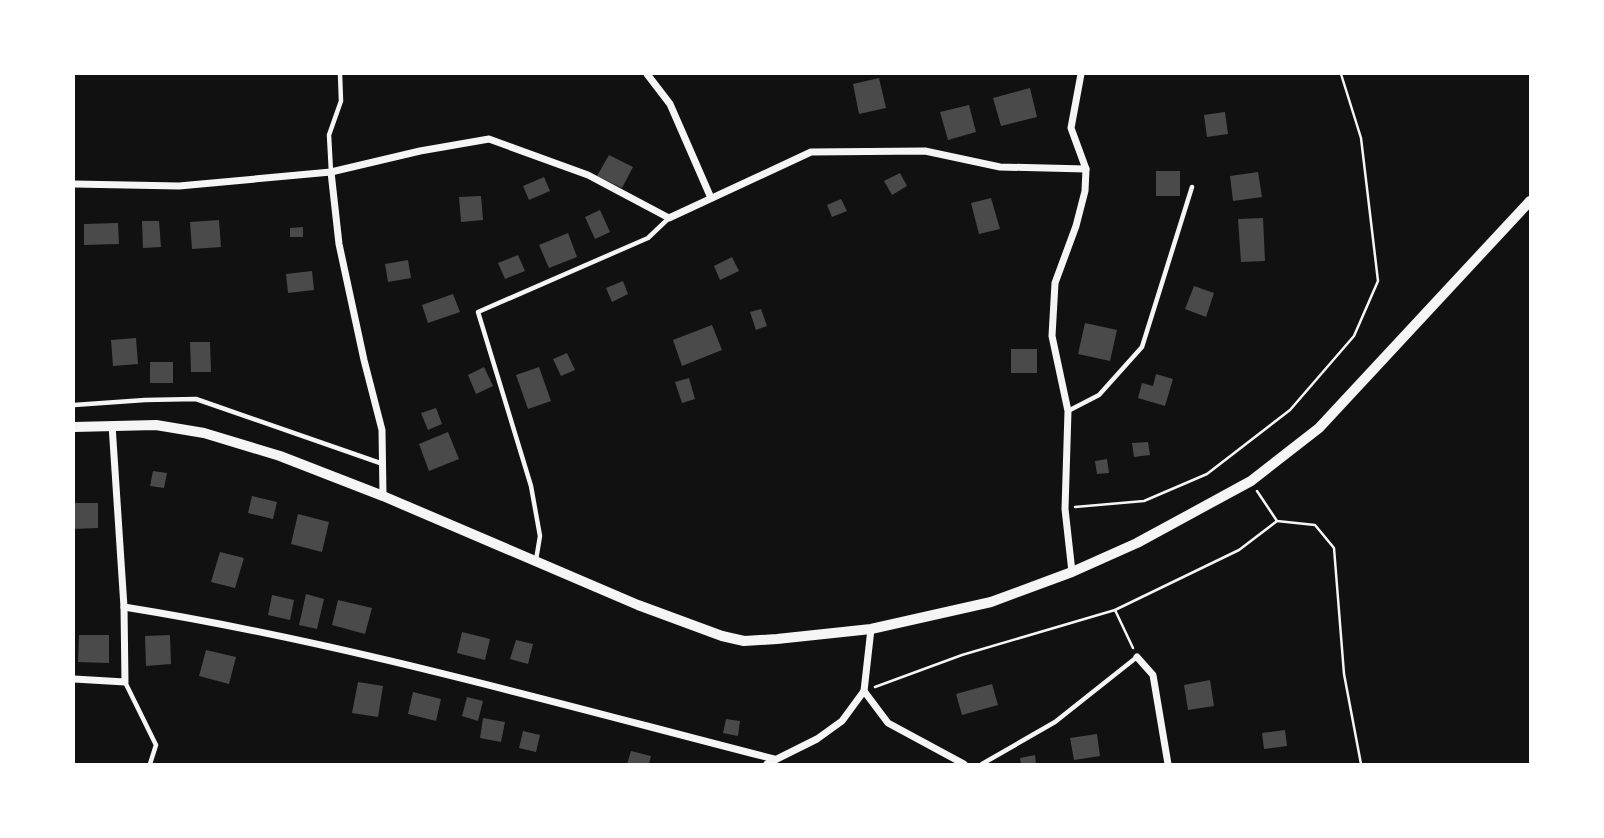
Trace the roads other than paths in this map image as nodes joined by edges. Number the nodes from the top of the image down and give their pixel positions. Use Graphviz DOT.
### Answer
graph roads {
  1 [pos="340,74"];
  2 [pos="647,74"];
  3 [pos="1081,74"];
  4 [pos="1086,169"];
  5 [pos="331,172"];
  6 [pos="74,184"];
  7 [pos="1192,187"];
  8 [pos="711,198"];
  9 [pos="1531,201"];
  10 [pos="669,218"];
  11 [pos="74,405"];
  12 [pos="1068,411"];
  13 [pos="112,425"];
  14 [pos="74,427"];
  15 [pos="383,464"];
  16 [pos="383,496"];
  17 [pos="536,561"];
  18 [pos="1072,572"];
  19 [pos="124,607"];
  20 [pos="870,629"];
  21 [pos="1137,657"];
  22 [pos="74,679"];
  23 [pos="125,682"];
  24 [pos="864,691"];
  25 [pos="775,759"];
  26 [pos="150,765"];
  27 [pos="767,765"];
  28 [pos="964,765"];
  29 [pos="982,765"];
  30 [pos="1168,765"];
  1 -- 5 [label="lane"];
  2 -- 8 [label="street"];
  3 -- 4 [label="street"];
  4 -- 8 [label="street"];
  4 -- 12 [label="street"];
  5 -- 6 [label="street"];
  5 -- 10 [label="street"];
  5 -- 15 [label="street"];
  7 -- 12 [label="lane"];
  8 -- 10 [label="street"];
  9 -- 18 [label="street"];
  10 -- 17 [label="lane"];
  11 -- 15 [label="lane"];
  12 -- 18 [label="street"];
  13 -- 14 [label="street"];
  13 -- 16 [label="street"];
  13 -- 19 [label="street"];
  15 -- 16 [label="street"];
  16 -- 17 [label="street"];
  17 -- 20 [label="street"];
  18 -- 20 [label="street"];
  19 -- 23 [label="street"];
  19 -- 25 [label="street"];
  20 -- 24 [label="street"];
  21 -- 29 [label="lane"];
  21 -- 30 [label="street"];
  22 -- 23 [label="street"];
  23 -- 26 [label="lane"];
  24 -- 25 [label="street"];
  24 -- 28 [label="street"];
  25 -- 27 [label="street"];
}
